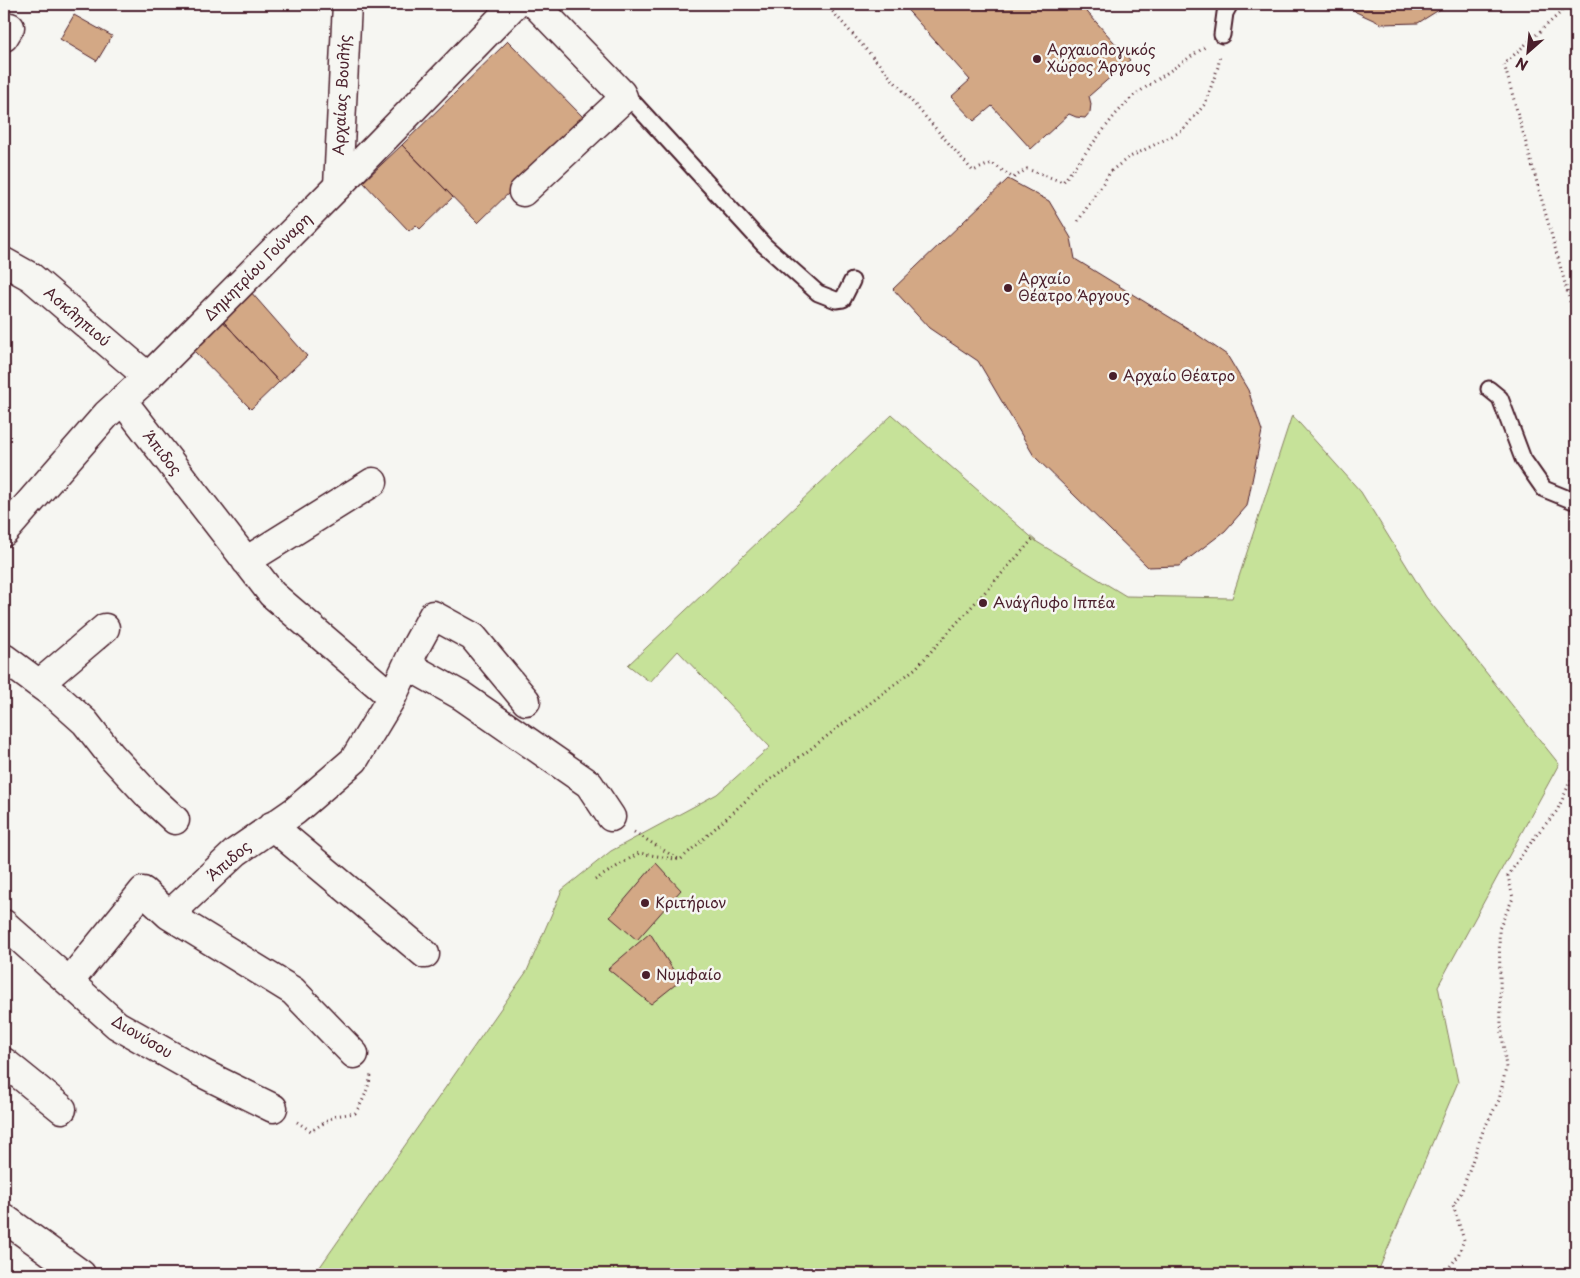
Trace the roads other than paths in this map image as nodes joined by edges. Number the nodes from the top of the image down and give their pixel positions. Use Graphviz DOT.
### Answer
graph roads {
  1 [pos="347,4"];
  2 [pos="515,4"];
  3 [pos="535,4"];
  4 [pos="1230,4"];
  5 [pos="1222,35"];
  6 [pos="623,97"];
  7 [pos="338,186"];
  8 [pos="523,192"];
  9 [pos="4,262"];
  10 [pos="852,281"];
  11 [pos="148,377"];
  12 [pos="1489,389"];
  13 [pos="122,400"];
  14 [pos="374,482"];
  15 [pos="1576,502"];
  16 [pos="4,532"];
  17 [pos="246,561"];
  18 [pos="105,628"];
  19 [pos="4,658"];
  20 [pos="407,665"];
  21 [pos="39,684"];
  22 [pos="392,697"];
  23 [pos="526,701"];
  24 [pos="611,817"];
  25 [pos="175,820"];
  26 [pos="272,826"];
  27 [pos="169,915"];
  28 [pos="7,933"];
  29 [pos="425,954"];
  30 [pos="69,982"];
  31 [pos="4,1062"];
  32 [pos="363,1064"];
  33 [pos="272,1108"];
  34 [pos="62,1110"];
  35 [pos="4,1218"];
  36 [pos="81,1274"];
  1 -- 7 [label="street, Αρχαίας Βουλής"];
  2 -- 7 [label="street, Δημητρίου Γούναρη"];
  3 -- 6 [label="street"];
  4 -- 5 [label="lane"];
  6 -- 8 [label="street"];
  6 -- 10 [label="lane"];
  7 -- 11 [label="street, Δημητρίου Γούναρη"];
  9 -- 11 [label="street, Ασκληπιού"];
  11 -- 13 [label="street, Δημητρίου Γούναρη"];
  12 -- 15 [label="lane"];
  13 -- 16 [label="street, Δημητρίου Γούναρη"];
  13 -- 17 [label="street, Άπιδος"];
  14 -- 17 [label="street"];
  17 -- 22 [label="street, Άπιδος"];
  18 -- 21 [label="street"];
  19 -- 21 [label="street"];
  20 -- 22 [label="street, Άπιδος"];
  20 -- 23 [label="street, Άπιδος"];
  20 -- 24 [label="street"];
  21 -- 25 [label="street"];
  22 -- 26 [label="street, Άπιδος"];
  26 -- 27 [label="street, Άπιδος"];
  26 -- 29 [label="street"];
  27 -- 30 [label="street"];
  27 -- 32 [label="street"];
  28 -- 30 [label="street, Διονύσου"];
  30 -- 33 [label="street, Διονύσου"];
  31 -- 34 [label="street"];
  35 -- 36 [label="street"];
}
